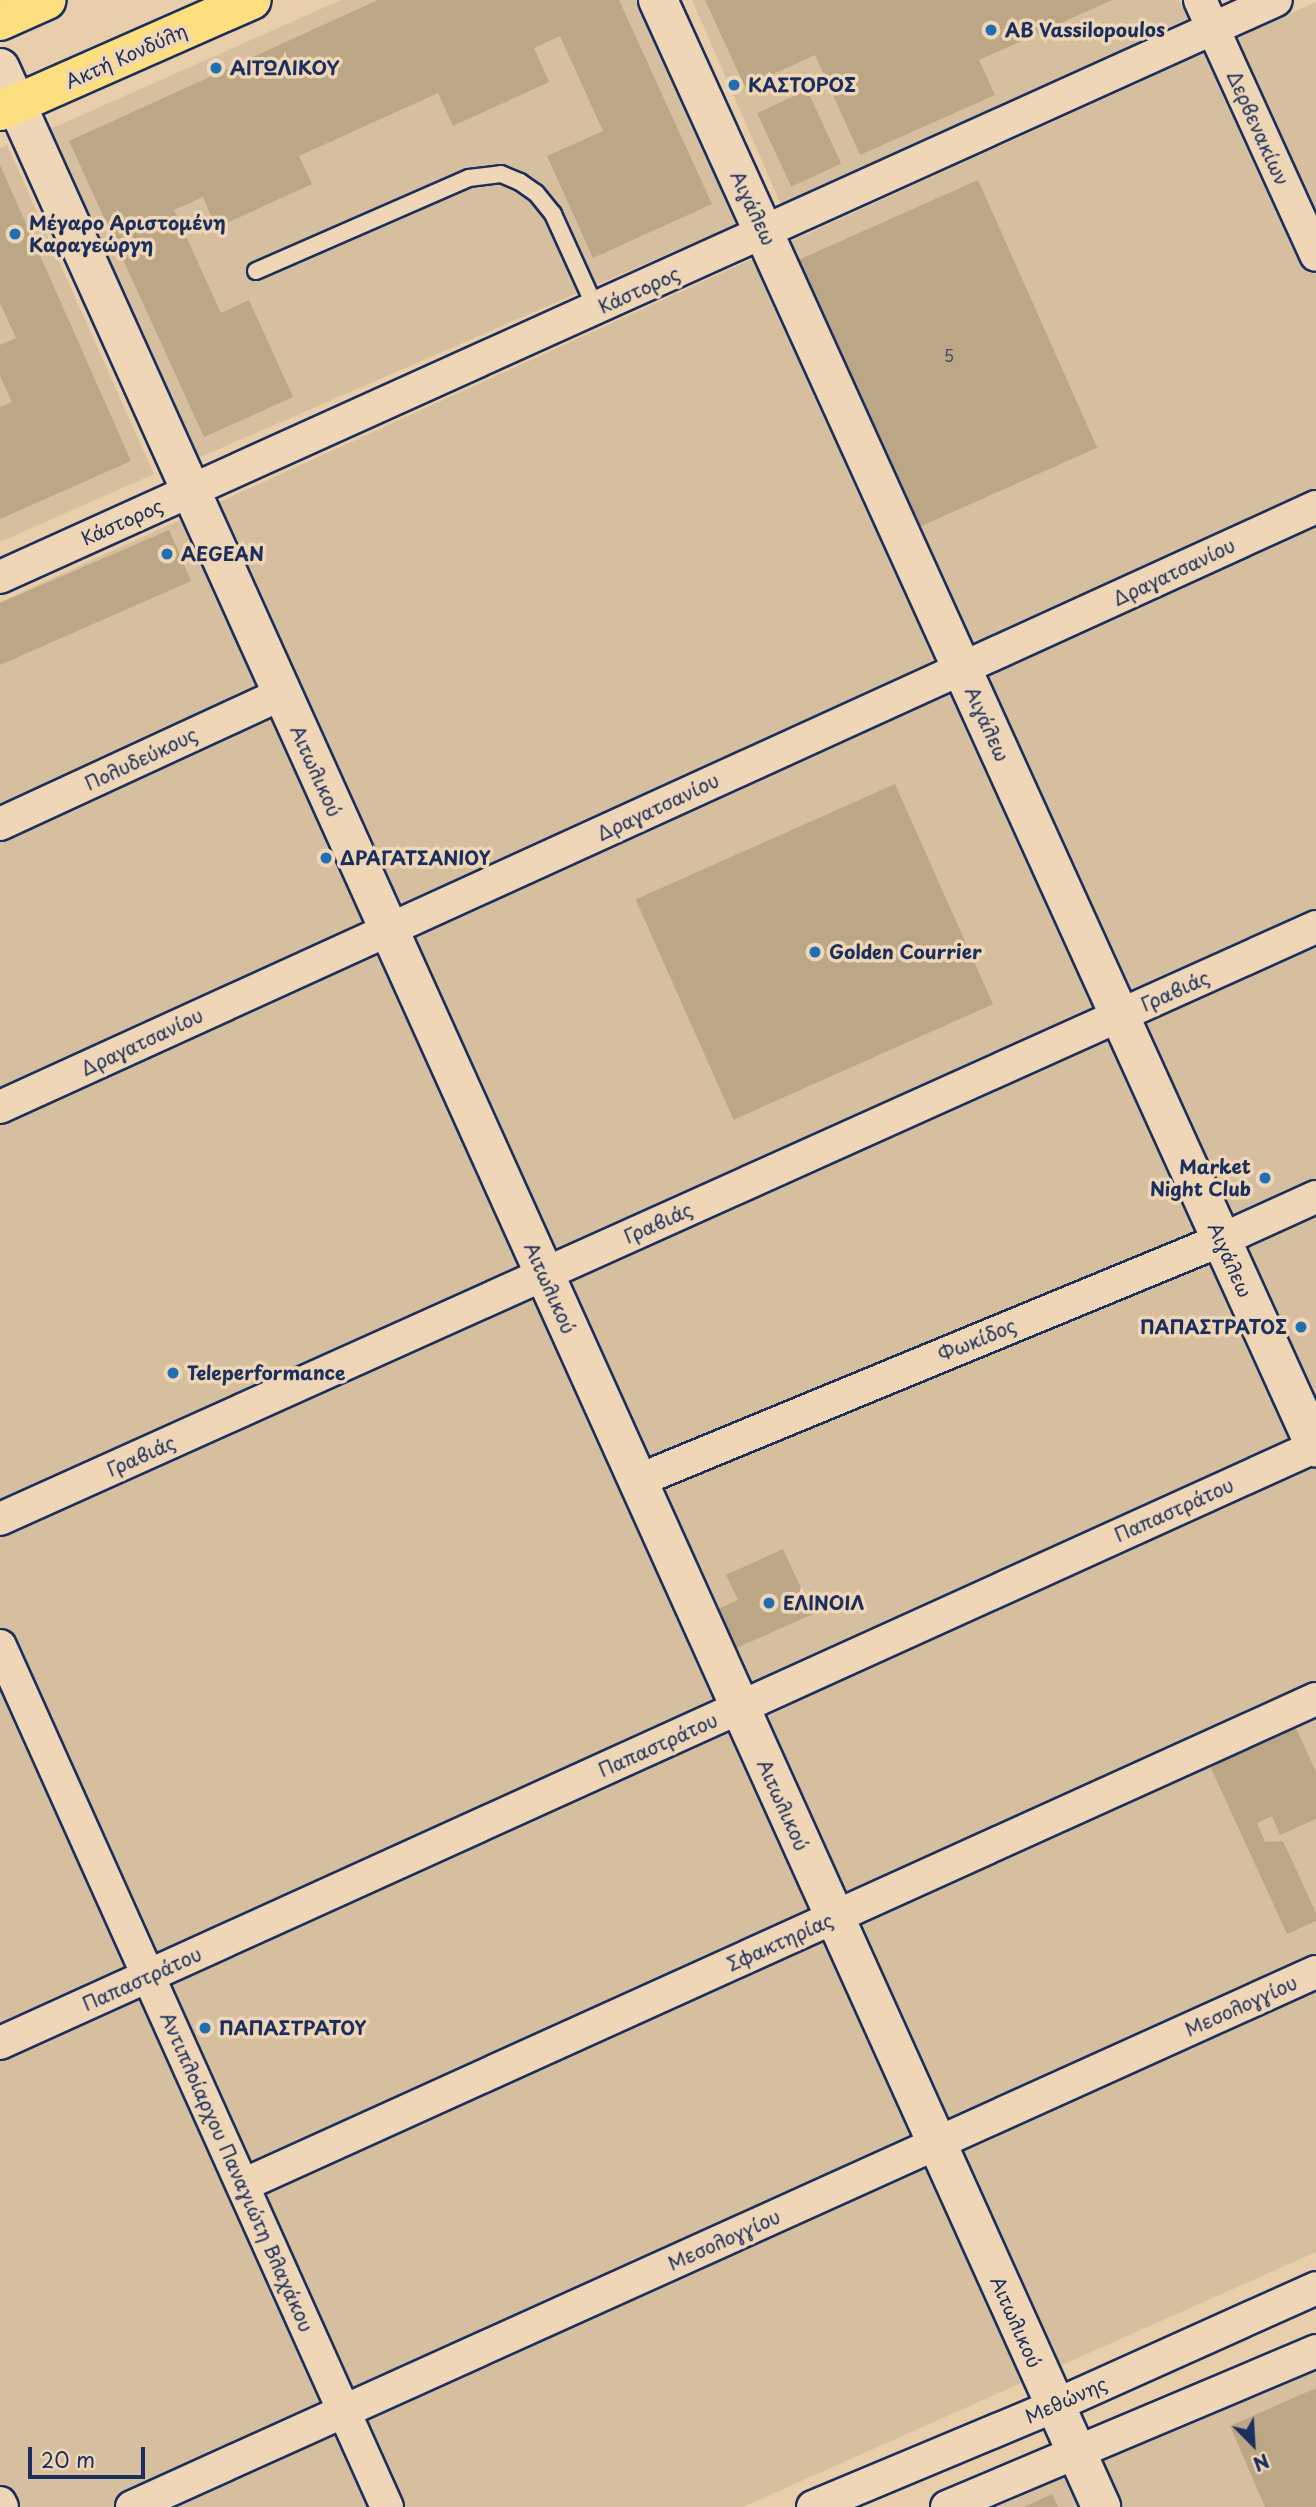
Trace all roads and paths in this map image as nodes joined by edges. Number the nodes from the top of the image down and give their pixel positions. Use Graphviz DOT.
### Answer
graph roads {
  1 [pos="47,0"];
  2 [pos="252,0"];
  3 [pos="658,0"];
  4 [pos="1200,0"];
  5 [pos="1276,0"];
  6 [pos="0,20"];
  7 [pos="1213,29"];
  8 [pos="0,68"];
  9 [pos="8,108"];
  10 [pos="764,233"];
  11 [pos="1316,255"];
  12 [pos="256,271"];
  13 [pos="596,309"];
  14 [pos="190,492"];
  15 [pos="1316,507"];
  16 [pos="0,577"];
  17 [pos="962,668"];
  18 [pos="281,694"];
  19 [pos="0,824"];
  20 [pos="1316,927"];
  21 [pos="388,930"];
  22 [pos="1119,1016"];
  23 [pos="0,1107"];
  24 [pos="1316,1197"];
  25 [pos="1221,1240"];
  26 [pos="544,1275"];
  27 [pos="1316,1447"];
  28 [pos="637,1481"];
  29 [pos="0,1519"];
  30 [pos="0,1646"];
  31 [pos="1316,1699"];
  32 [pos="740,1708"];
  33 [pos="834,1917"];
  34 [pos="1316,1972"];
  35 [pos="148,1976"];
  36 [pos="0,2043"];
  37 [pos="936,2144"];
  38 [pos="243,2186"];
  39 [pos="1316,2288"];
  40 [pos="1316,2351"];
  41 [pos="1054,2406"];
  42 [pos="345,2411"];
  43 [pos="1077,2452"];
  44 [pos="132,2507"];
  45 [pos="387,2507"];
  46 [pos="813,2507"];
  47 [pos="947,2507"];
  48 [pos="1101,2507"];
  1 -- 6 [label="main road"];
  2 -- 9 [label="main road, Ακτή Κονδύλη"];
  3 -- 10 [label="street, Αιγάλεω"];
  4 -- 7 [label="street, Δερβενακίων"];
  5 -- 7 [label="street, Κάστορος"];
  7 -- 10 [label="street, Κάστορος"];
  7 -- 11 [label="street, Δερβενακίων"];
  8 -- 9 [label="street, Αιτωλικού"];
  9 -- 14 [label="street, Αιτωλικού"];
  10 -- 13 [label="street, Κάστορος"];
  10 -- 17 [label="street, Αιγάλεω"];
  12 -- 13 [label="lane"];
  13 -- 14 [label="street, Κάστορος"];
  14 -- 16 [label="street, Κάστορος"];
  14 -- 18 [label="street, Αιτωλικού"];
  15 -- 17 [label="street, Δραγατσανίου"];
  17 -- 21 [label="street, Δραγατσανίου"];
  17 -- 22 [label="street, Αιγάλεω"];
  18 -- 19 [label="street, Πολυδεύκους"];
  18 -- 21 [label="street, Αιτωλικού"];
  20 -- 22 [label="street, Γραβιάς"];
  21 -- 23 [label="street, Δραγατσανίου"];
  21 -- 26 [label="street, Αιτωλικού"];
  22 -- 25 [label="street, Αιγάλεω"];
  22 -- 26 [label="street, Γραβιάς"];
  24 -- 25 [label="street, Φωκίδος"];
  25 -- 27 [label="street, Αιγάλεω"];
  25 -- 28 [label="street, Φωκίδος"];
  26 -- 28 [label="street, Αιτωλικού"];
  26 -- 29 [label="street, Γραβιάς"];
  27 -- 32 [label="street, Παπαστράτου"];
  28 -- 32 [label="street, Αιτωλικού"];
  30 -- 35 [label="street, Αντιπλοίαρχου Παναγιώτη Βλαχάκου"];
  31 -- 33 [label="street, Σφακτηρίας"];
  32 -- 33 [label="street, Αιτωλικού"];
  32 -- 35 [label="street, Παπαστράτου"];
  33 -- 37 [label="street, Αιτωλικού"];
  33 -- 38 [label="street, Σφακτηρίας"];
  34 -- 37 [label="street, Μεσολογγίου"];
  35 -- 36 [label="street, Παπαστράτου"];
  35 -- 38 [label="street, Αντιπλοίαρχου Παναγιώτη Βλαχάκου"];
  37 -- 41 [label="street, Αιτωλικού"];
  37 -- 42 [label="street, Μεσολογγίου"];
  38 -- 42 [label="street, Αντιπλοίαρχου Παναγιώτη Βλαχάκου"];
  39 -- 41 [label="street, Μεθώνης"];
  40 -- 43 [label="street"];
  41 -- 43 [label="street, Αιτωλικού"];
  41 -- 46 [label="street, Μεθώνης"];
  42 -- 44 [label="street, Μεσολογγίου"];
  42 -- 45 [label="street, Αντιπλοίαρχου Παναγιώτη Βλαχάκου"];
  43 -- 47 [label="street"];
  43 -- 48 [label="street, Αιτωλικού"];
}
